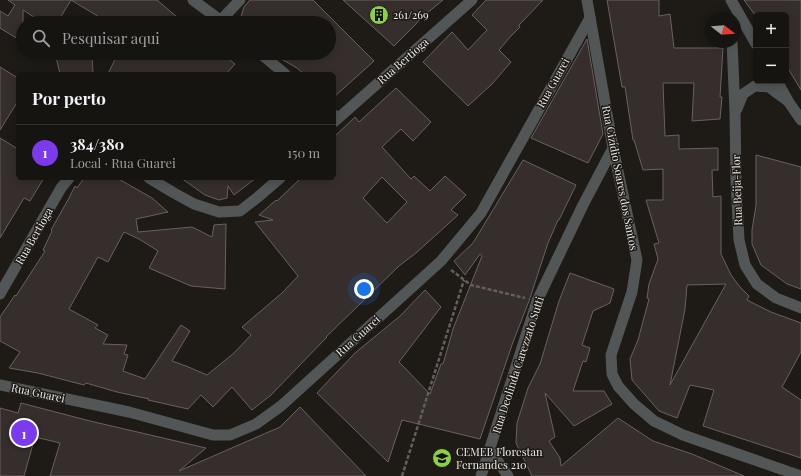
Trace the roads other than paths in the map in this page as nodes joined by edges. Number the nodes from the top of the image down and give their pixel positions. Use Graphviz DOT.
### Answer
graph roads {
  1 [pos="193,0"];
  2 [pos="240,0"];
  3 [pos="472,0"];
  4 [pos="587,0"];
  5 [pos="731,0"];
  6 [pos="731,12"];
  7 [pos="214,16"];
  8 [pos="227,16"];
  9 [pos="590,18"];
  10 [pos="753,39"];
  11 [pos="732,48"];
  12 [pos="268,60"];
  13 [pos="283,72"];
  14 [pos="778,84"];
  15 [pos="788,101"];
  16 [pos="735,112"];
  17 [pos="336,117"];
  18 [pos="801,120"];
  19 [pos="613,148"];
  20 [pos="67,180"];
  21 [pos="152,180"];
  22 [pos="278,180"];
  23 [pos="0,294"];
  24 [pos="801,308"];
  25 [pos="0,385"];
  26 [pos="490,450"];
  27 [pos="481,476"];
  28 [pos="508,476"];
  29 [pos="801,476"];
  1 -- 7 [label="street"];
  2 -- 8 [label="street"];
  3 -- 17 [label="street, Rua Bertioga"];
  4 -- 9 [label="street, Rua Cizídio Soares dos Santos"];
  5 -- 6 [label="street"];
  5 -- 10 [label="street"];
  9 -- 19 [label="street, Rua Cizídio Soares dos Santos"];
  9 -- 25 [label="street, Rua Guarei"];
  11 -- 16 [label="street, Rua Beija-Flor"];
  12 -- 13 [label="street"];
  14 -- 15 [label="street"];
  15 -- 16 [label="street"];
  15 -- 18 [label="street"];
  16 -- 24 [label="street, Rua Beija-Flor"];
  19 -- 26 [label="street, Rua Deolinda Carezzato Sutti"];
  19 -- 29 [label="street, Rua Cizídio Soares dos Santos"];
  20 -- 23 [label="street, Rua Bertioga"];
  21 -- 22 [label="street"];
  26 -- 27 [label="street, Rua Deolinda Carezzato Sutti"];
  26 -- 28 [label="street"];
}
